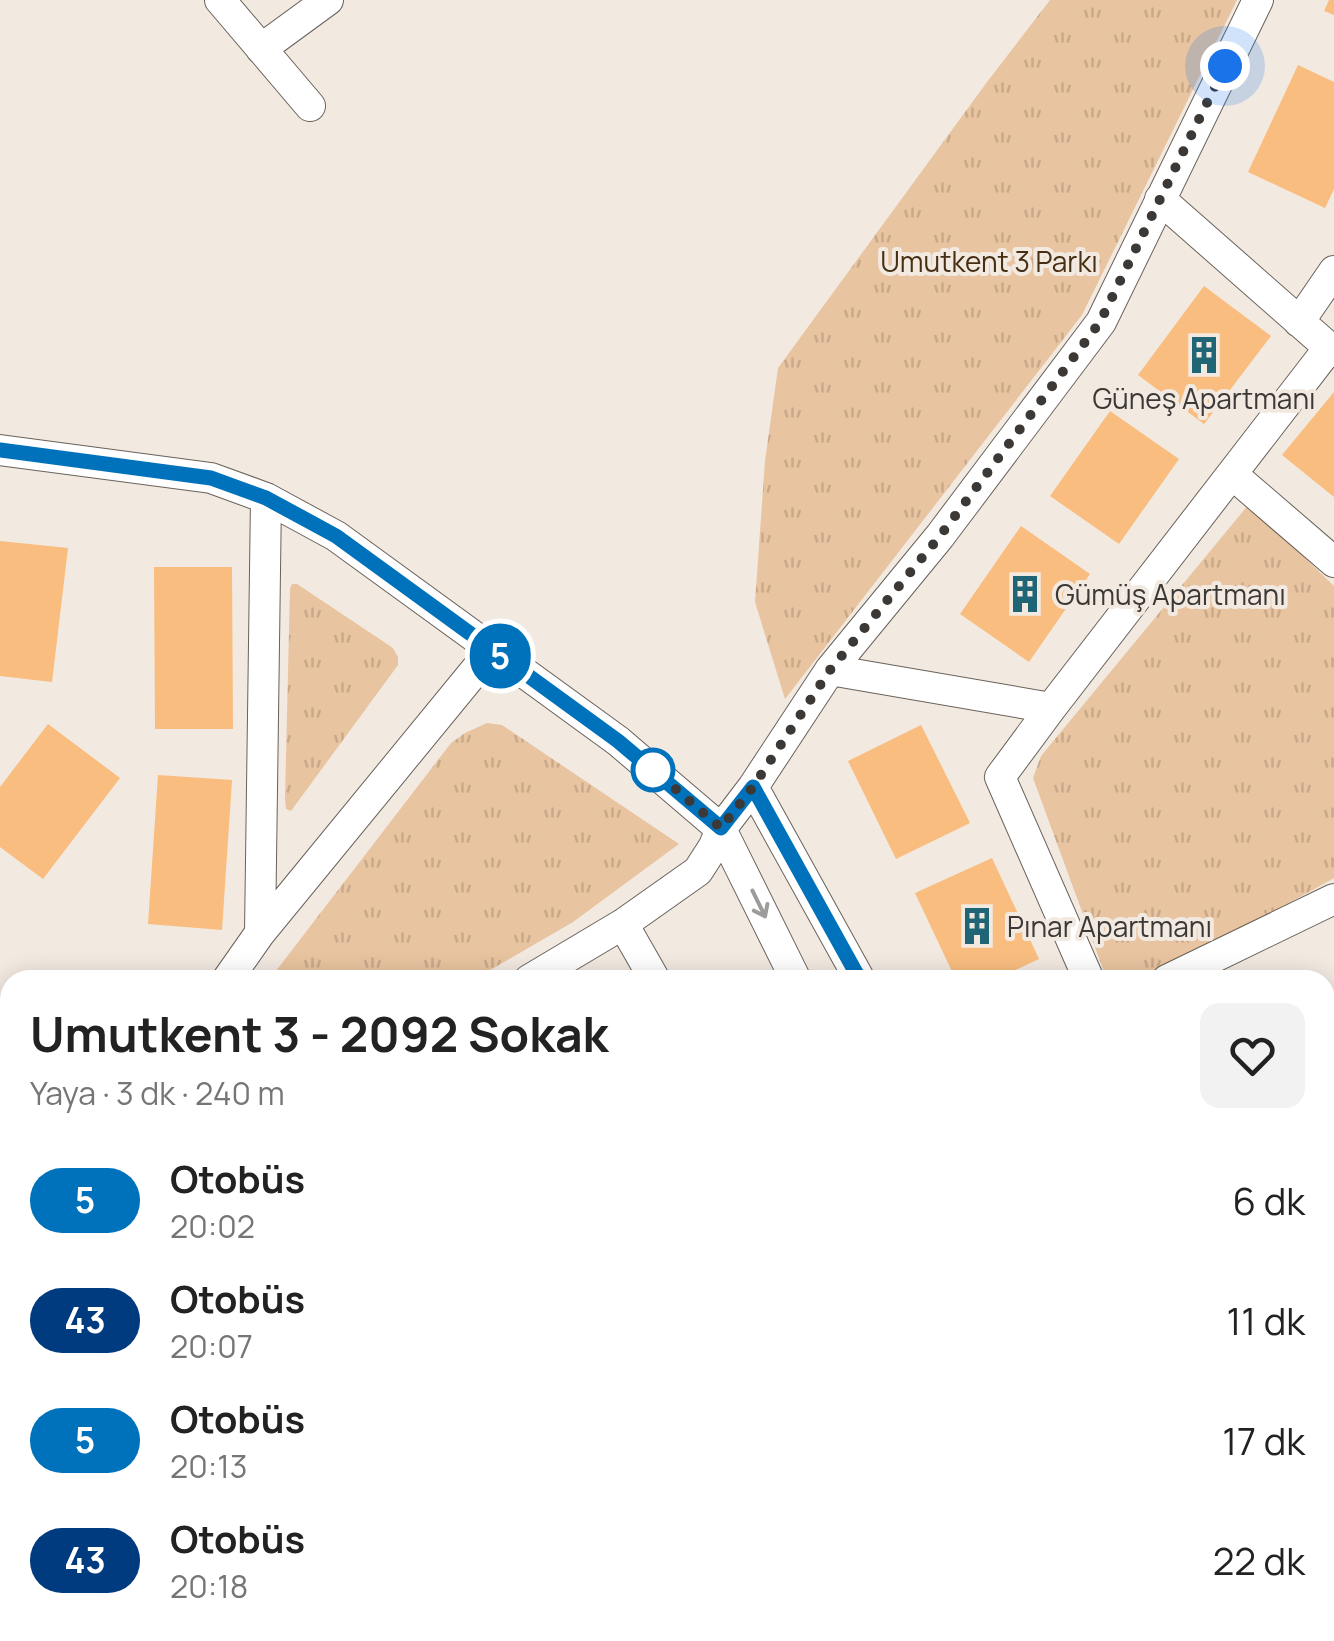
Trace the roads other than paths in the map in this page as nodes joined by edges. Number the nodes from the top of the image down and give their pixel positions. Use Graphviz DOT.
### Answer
graph roads {
  1 [pos="220,0"];
  2 [pos="328,0"];
  3 [pos="1258,0"];
  4 [pos="261,48"];
  5 [pos="310,106"];
  6 [pos="1160,199"];
  7 [pos="1334,271"];
  8 [pos="1299,322"];
  9 [pos="1332,350"];
  10 [pos="0,450"];
  11 [pos="1232,474"];
  12 [pos="266,498"];
  13 [pos="1334,562"];
  14 [pos="492,650"];
  15 [pos="830,670"];
  16 [pos="1051,708"];
  17 [pos="753,787"];
  18 [pos="721,828"];
  19 [pos="1334,899"];
  20 [pos="623,924"];
  21 [pos="260,933"];
  22 [pos="233,970"];
  23 [pos="546,970"];
  24 [pos="649,970"];
  25 [pos="791,970"];
  26 [pos="854,970"];
  27 [pos="1085,970"];
  28 [pos="1188,970"];
  1 -- 4 [label="street"];
  2 -- 4 [label="street"];
  3 -- 6 [label="street"];
  4 -- 5 [label="street"];
  6 -- 8 [label="street"];
  6 -- 15 [label="street"];
  7 -- 8 [label="street"];
  8 -- 9 [label="street"];
  9 -- 11 [label="street"];
  10 -- 12 [label="street"];
  11 -- 13 [label="street"];
  11 -- 16 [label="street"];
  12 -- 14 [label="street"];
  12 -- 21 [label="street"];
  14 -- 18 [label="street"];
  14 -- 21 [label="street"];
  15 -- 16 [label="street"];
  15 -- 17 [label="street"];
  16 -- 27 [label="street"];
  17 -- 18 [label="street"];
  17 -- 26 [label="street"];
  18 -- 20 [label="street"];
  18 -- 25 [label="street, one-way"];
  19 -- 28 [label="street"];
  20 -- 23 [label="street"];
  20 -- 24 [label="street"];
  21 -- 22 [label="street"];
}
